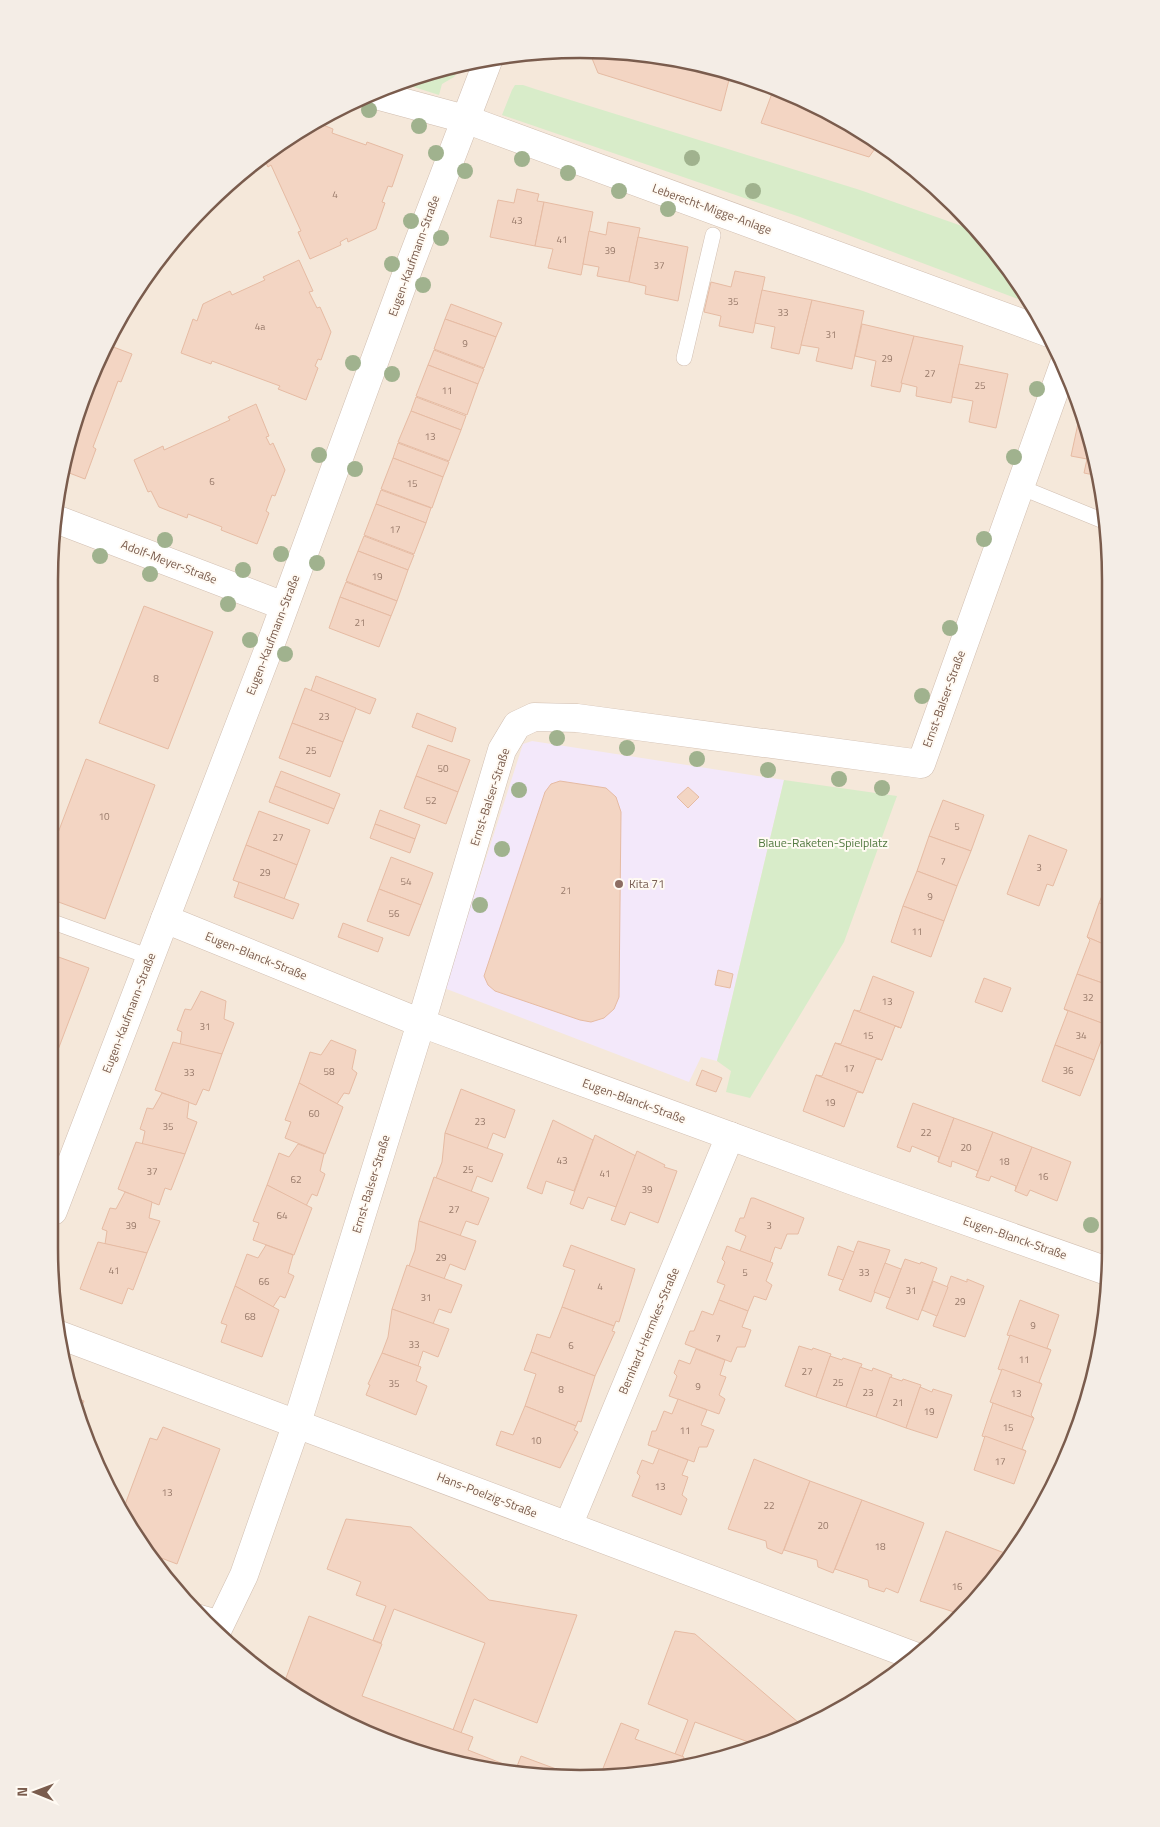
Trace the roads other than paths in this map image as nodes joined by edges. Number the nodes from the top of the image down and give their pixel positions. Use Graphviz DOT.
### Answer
graph roads {
  1 [pos="486,67"];
  2 [pos="381,97"];
  3 [pos="465,119"];
  4 [pos="713,235"];
  5 [pos="1038,329"];
  6 [pos="684,358"];
  7 [pos="1060,374"];
  8 [pos="1020,487"];
  9 [pos="1099,519"];
  10 [pos="61,521"];
  11 [pos="284,606"];
  12 [pos="165,919"];
  13 [pos="58,924"];
  14 [pos="150,957"];
  15 [pos="421,1023"];
  16 [pos="730,1136"];
  17 [pos="58,1198"];
  18 [pos="1102,1261"];
  19 [pos="66,1337"];
  20 [pos="297,1423"];
  21 [pos="568,1526"];
  22 [pos="220,1625"];
  23 [pos="908,1654"];
  1 -- 3 [label="street, Eugen-Kaufmann-Straße"];
  2 -- 3 [label="street, Leberecht-Migge-Anlage"];
  3 -- 5 [label="street, Leberecht-Migge-Anlage"];
  3 -- 11 [label="street, Eugen-Kaufmann-Straße"];
  4 -- 6 [label="lane"];
  7 -- 8 [label="street, Ernst-Balser-Straße"];
  8 -- 9 [label="lane"];
  8 -- 15 [label="street, Ernst-Balser-Straße"];
  10 -- 11 [label="street, Adolf-Meyer-Straße"];
  11 -- 12 [label="street, Eugen-Kaufmann-Straße"];
  12 -- 14 [label="street, Eugen-Kaufmann-Straße"];
  12 -- 15 [label="street, Eugen-Blanck-Straße"];
  13 -- 14 [label="lane"];
  14 -- 17 [label="street, Eugen-Kaufmann-Straße"];
  15 -- 16 [label="street, Eugen-Blanck-Straße"];
  15 -- 20 [label="street, Ernst-Balser-Straße"];
  16 -- 18 [label="street, Eugen-Blanck-Straße"];
  16 -- 21 [label="street, Bernhard-Hermkes-Straße"];
  19 -- 20 [label="street, Hans-Poelzig-Straße"];
  20 -- 21 [label="street, Hans-Poelzig-Straße"];
  20 -- 22 [label="street, Ernst-Balser-Straße"];
  21 -- 23 [label="street, Hans-Poelzig-Straße"];
}
